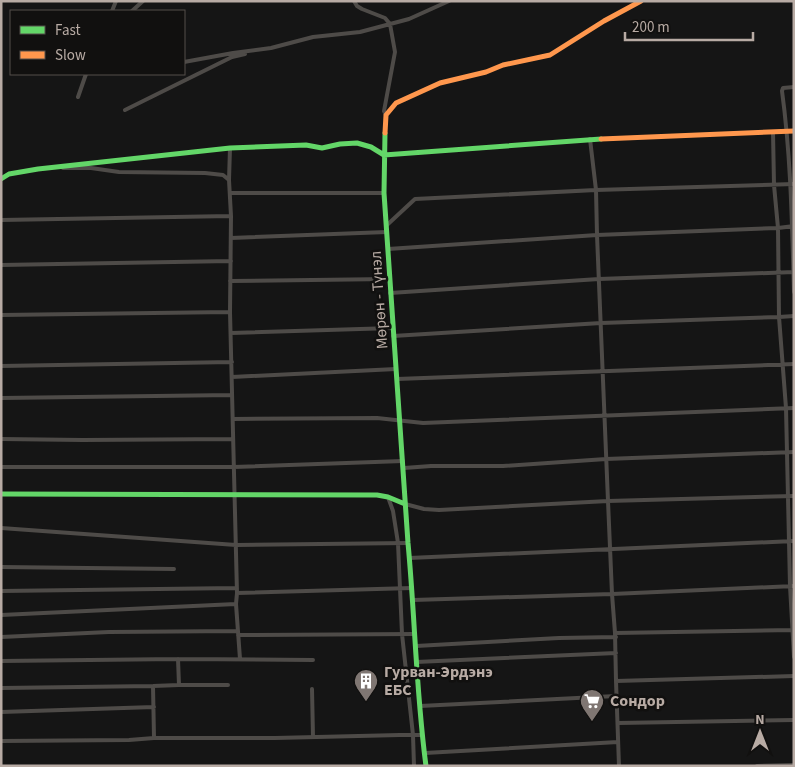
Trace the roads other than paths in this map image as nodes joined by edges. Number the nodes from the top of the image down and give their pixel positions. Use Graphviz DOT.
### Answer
graph roads {
  1 [pos="143,1"];
  2 [pos="354,1"];
  3 [pos="449,1"];
  4 [pos="641,1"];
  5 [pos="133,10"];
  6 [pos="390,24"];
  7 [pos="261,49"];
  8 [pos="185,62"];
  9 [pos="86,75"];
  10 [pos="794,83"];
  11 [pos="787,87"];
  12 [pos="794,87"];
  13 [pos="78,97"];
  14 [pos="125,110"];
  15 [pos="386,115"];
  16 [pos="791,131"];
  17 [pos="773,132"];
  18 [pos="590,139"];
  19 [pos="230,148"];
  20 [pos="384,155"];
  21 [pos="38,169"];
  22 [pos="1,179"];
  23 [pos="229,180"];
  24 [pos="792,184"];
  25 [pos="774,185"];
  26 [pos="596,190"];
  27 [pos="230,193"];
  28 [pos="384,193"];
  29 [pos="230,216"];
  30 [pos="1,220"];
  31 [pos="387,225"];
  32 [pos="793,226"];
  33 [pos="778,228"];
  34 [pos="387,232"];
  35 [pos="596,235"];
  36 [pos="231,238"];
  37 [pos="388,249"];
  38 [pos="231,261"];
  39 [pos="1,265"];
  40 [pos="778,272"];
  41 [pos="794,272"];
  42 [pos="389,279"];
  43 [pos="599,279"];
  44 [pos="230,281"];
  45 [pos="794,292"];
  46 [pos="390,294"];
  47 [pos="230,312"];
  48 [pos="1,315"];
  49 [pos="794,316"];
  50 [pos="779,317"];
  51 [pos="601,323"];
  52 [pos="393,328"];
  53 [pos="231,333"];
  54 [pos="394,336"];
  55 [pos="232,362"];
  56 [pos="794,364"];
  57 [pos="782,365"];
  58 [pos="1,366"];
  59 [pos="396,369"];
  60 [pos="603,372"];
  61 [pos="232,378"];
  62 [pos="397,379"];
  63 [pos="232,395"];
  64 [pos="1,398"];
  65 [pos="786,408"];
  66 [pos="794,408"];
  67 [pos="604,416"];
  68 [pos="233,419"];
  69 [pos="400,420"];
  70 [pos="1,439"];
  71 [pos="233,439"];
  72 [pos="787,452"];
  73 [pos="794,452"];
  74 [pos="606,459"];
  75 [pos="403,461"];
  76 [pos="1,467"];
  77 [pos="234,467"];
  78 [pos="404,468"];
  79 [pos="1,494"];
  80 [pos="235,494"];
  81 [pos="791,496"];
  82 [pos="388,497"];
  83 [pos="608,501"];
  84 [pos="405,504"];
  85 [pos="1,528"];
  86 [pos="791,541"];
  87 [pos="398,543"];
  88 [pos="408,543"];
  89 [pos="236,545"];
  90 [pos="610,550"];
  91 [pos="409,558"];
  92 [pos="1,568"];
  93 [pos="174,570"];
  94 [pos="792,586"];
  95 [pos="401,588"];
  96 [pos="412,588"];
  97 [pos="237,590"];
  98 [pos="1,591"];
  99 [pos="612,594"];
  100 [pos="414,600"];
  101 [pos="236,604"];
  102 [pos="1,615"];
  103 [pos="793,630"];
  104 [pos="238,633"];
  105 [pos="402,634"];
  106 [pos="415,634"];
  107 [pos="616,635"];
  108 [pos="1,637"];
  109 [pos="416,646"];
  110 [pos="616,653"];
  111 [pos="794,657"];
  112 [pos="178,658"];
  113 [pos="240,659"];
  114 [pos="313,660"];
  115 [pos="1,661"];
  116 [pos="416,662"];
  117 [pos="794,676"];
  118 [pos="616,681"];
  119 [pos="179,685"];
  120 [pos="228,685"];
  121 [pos="153,686"];
  122 [pos="1,688"];
  123 [pos="312,689"];
  124 [pos="616,696"];
  125 [pos="420,706"];
  126 [pos="154,707"];
  127 [pos="1,712"];
  128 [pos="794,720"];
  129 [pos="618,723"];
  130 [pos="413,735"];
  131 [pos="422,735"];
  132 [pos="313,737"];
  133 [pos="154,738"];
  134 [pos="1,740"];
  135 [pos="618,742"];
  136 [pos="425,753"];
  137 [pos="794,765"];
  138 [pos="414,766"];
  139 [pos="426,766"];
  140 [pos="619,766"];
  141 [pos="757,766"];
  1 -- 5 [label="street"];
  2 -- 6 [label="street"];
  3 -- 6 [label="street"];
  4 -- 15 [label="street"];
  6 -- 7 [label="street"];
  6 -- 15 [label="street"];
  7 -- 8 [label="street"];
  7 -- 14 [label="street"];
  9 -- 13 [label="street"];
  10 -- 11 [label="street"];
  11 -- 12 [label="street"];
  11 -- 16 [label="street"];
  15 -- 20 [label="street, Мөрөн - Түнэл"];
  16 -- 17 [label="street"];
  16 -- 24 [label="street"];
  17 -- 18 [label="street"];
  17 -- 25 [label="street"];
  18 -- 20 [label="street"];
  18 -- 26 [label="street"];
  19 -- 20 [label="street"];
  19 -- 21 [label="street"];
  19 -- 23 [label="street"];
  20 -- 28 [label="street, Мөрөн - Түнэл"];
  21 -- 22 [label="street"];
  21 -- 23 [label="street"];
  23 -- 27 [label="street"];
  24 -- 25 [label="street"];
  24 -- 32 [label="street"];
  25 -- 26 [label="street"];
  25 -- 33 [label="street"];
  26 -- 31 [label="street"];
  26 -- 35 [label="street"];
  27 -- 28 [label="street"];
  27 -- 29 [label="street"];
  28 -- 31 [label="street, Мөрөн - Түнэл"];
  29 -- 30 [label="street"];
  29 -- 36 [label="street"];
  31 -- 34 [label="street, Мөрөн - Түнэл"];
  32 -- 33 [label="street"];
  32 -- 41 [label="street"];
  33 -- 35 [label="street"];
  33 -- 40 [label="street"];
  34 -- 36 [label="street"];
  34 -- 37 [label="street, Мөрөн - Түнэл"];
  35 -- 37 [label="street"];
  35 -- 43 [label="street"];
  36 -- 38 [label="street"];
  37 -- 42 [label="street, Мөрөн - Түнэл"];
  38 -- 39 [label="street"];
  38 -- 44 [label="street"];
  40 -- 41 [label="street"];
  40 -- 43 [label="street"];
  40 -- 50 [label="street"];
  41 -- 45 [label="street"];
  42 -- 44 [label="street"];
  42 -- 46 [label="street, Мөрөн - Түнэл"];
  43 -- 46 [label="street"];
  43 -- 51 [label="street"];
  44 -- 47 [label="street"];
  46 -- 52 [label="street, Мөрөн - Түнэл"];
  47 -- 48 [label="street"];
  47 -- 53 [label="street"];
  49 -- 50 [label="street"];
  50 -- 51 [label="street"];
  50 -- 57 [label="street"];
  51 -- 54 [label="street"];
  51 -- 60 [label="street"];
  52 -- 53 [label="street"];
  52 -- 54 [label="street, Мөрөн - Түнэл"];
  53 -- 55 [label="street"];
  54 -- 59 [label="street, Мөрөн - Түнэл"];
  55 -- 58 [label="street"];
  55 -- 61 [label="street"];
  56 -- 57 [label="street"];
  57 -- 60 [label="street"];
  57 -- 65 [label="street"];
  59 -- 61 [label="street"];
  59 -- 62 [label="street, Мөрөн - Түнэл"];
  60 -- 62 [label="street"];
  60 -- 67 [label="street"];
  61 -- 63 [label="street"];
  62 -- 69 [label="street, Мөрөн - Түнэл"];
  63 -- 64 [label="street"];
  63 -- 68 [label="street"];
  65 -- 66 [label="street"];
  65 -- 67 [label="street"];
  65 -- 72 [label="street"];
  67 -- 69 [label="street"];
  67 -- 74 [label="street"];
  68 -- 69 [label="street"];
  68 -- 71 [label="street"];
  69 -- 75 [label="street, Мөрөн - Түнэл"];
  70 -- 71 [label="street"];
  71 -- 77 [label="street"];
  72 -- 73 [label="street"];
  72 -- 74 [label="street"];
  72 -- 81 [label="street"];
  74 -- 78 [label="street"];
  74 -- 83 [label="street"];
  75 -- 77 [label="street"];
  75 -- 78 [label="street, Мөрөн - Түнэл"];
  76 -- 77 [label="street"];
  77 -- 80 [label="street"];
  78 -- 84 [label="street, Мөрөн - Түнэл"];
  79 -- 80 [label="street"];
  80 -- 82 [label="street"];
  80 -- 89 [label="street"];
  81 -- 83 [label="street"];
  81 -- 86 [label="street"];
  82 -- 84 [label="street"];
  82 -- 87 [label="street"];
  83 -- 84 [label="street"];
  83 -- 90 [label="street"];
  84 -- 88 [label="street, Мөрөн - Түнэл"];
  85 -- 89 [label="street"];
  86 -- 90 [label="street"];
  86 -- 94 [label="street"];
  87 -- 88 [label="street"];
  87 -- 89 [label="street"];
  87 -- 95 [label="street"];
  88 -- 91 [label="street, Мөрөн - Түнэл"];
  89 -- 97 [label="street"];
  90 -- 91 [label="street"];
  90 -- 99 [label="street"];
  91 -- 96 [label="street, Мөрөн - Түнэл"];
  92 -- 93 [label="street"];
  94 -- 99 [label="street"];
  94 -- 103 [label="street"];
  95 -- 96 [label="street"];
  95 -- 97 [label="street"];
  95 -- 105 [label="street"];
  96 -- 100 [label="street, Мөрөн - Түнэл"];
  97 -- 98 [label="street"];
  97 -- 101 [label="street"];
  99 -- 100 [label="street"];
  99 -- 107 [label="street"];
  100 -- 106 [label="street, Мөрөн - Түнэл"];
  101 -- 102 [label="street"];
  101 -- 104 [label="street"];
  103 -- 107 [label="street"];
  103 -- 111 [label="street"];
  104 -- 105 [label="street"];
  104 -- 108 [label="street"];
  104 -- 113 [label="street"];
  105 -- 106 [label="street"];
  105 -- 130 [label="street"];
  106 -- 109 [label="street, Мөрөн - Түнэл"];
  107 -- 109 [label="street"];
  107 -- 110 [label="street"];
  109 -- 116 [label="street, Мөрөн - Түнэл"];
  110 -- 116 [label="street"];
  110 -- 118 [label="street"];
  112 -- 113 [label="street"];
  112 -- 115 [label="street"];
  112 -- 119 [label="street"];
  113 -- 114 [label="street"];
  116 -- 125 [label="street, Мөрөн - Түнэл"];
  117 -- 118 [label="street"];
  118 -- 124 [label="street"];
  119 -- 120 [label="street"];
  119 -- 121 [label="street"];
  121 -- 122 [label="street"];
  121 -- 126 [label="street"];
  123 -- 132 [label="street"];
  124 -- 125 [label="street"];
  124 -- 129 [label="street"];
  125 -- 131 [label="street, Мөрөн - Түнэл"];
  126 -- 127 [label="street"];
  126 -- 133 [label="street"];
  128 -- 129 [label="street"];
  129 -- 135 [label="street"];
  130 -- 131 [label="street"];
  130 -- 132 [label="street"];
  130 -- 138 [label="street"];
  131 -- 136 [label="street, Мөрөн - Түнэл"];
  132 -- 133 [label="street"];
  133 -- 134 [label="street"];
  135 -- 136 [label="street"];
  135 -- 140 [label="street"];
  136 -- 139 [label="street, Мөрөн - Түнэл"];
  137 -- 141 [label="street"];
}
